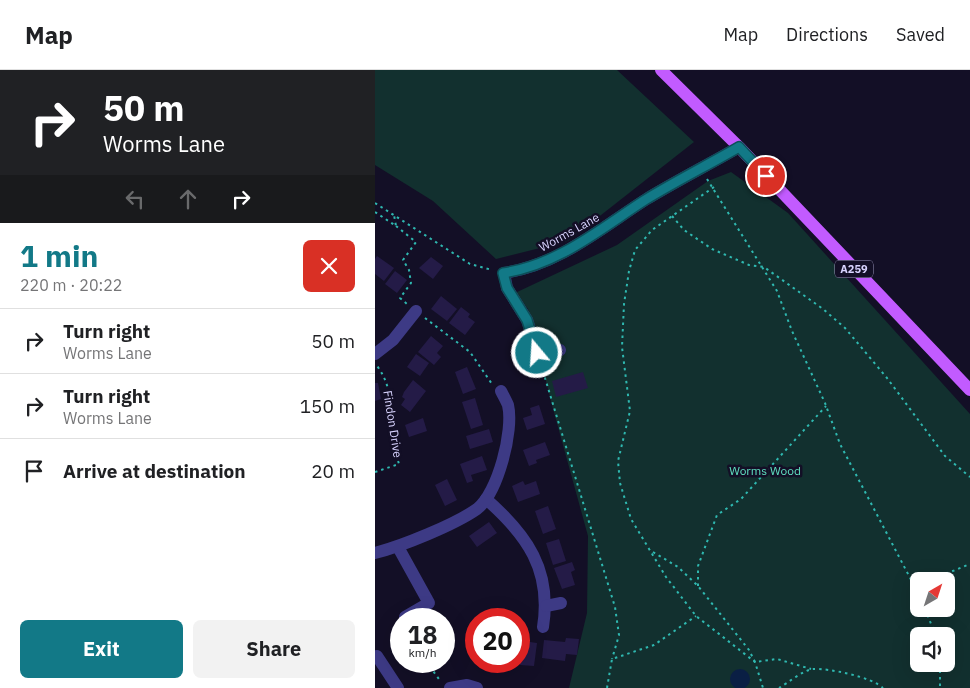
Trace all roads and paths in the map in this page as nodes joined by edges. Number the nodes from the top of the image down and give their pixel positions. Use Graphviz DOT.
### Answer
graph roads {
  1 [pos="661,70"];
  2 [pos="739,147"];
  3 [pos="711,182"];
  4 [pos="714,187"];
  5 [pos="375,203"];
  6 [pos="375,212"];
  7 [pos="394,215"];
  8 [pos="672,216"];
  9 [pos="396,226"];
  10 [pos="764,267"];
  11 [pos="503,273"];
  12 [pos="416,311"];
  13 [pos="560,350"];
  14 [pos="537,353"];
  15 [pos="375,354"];
  16 [pos="375,363"];
  17 [pos="970,390"];
  18 [pos="501,391"];
  19 [pos="826,406"];
  20 [pos="375,472"];
  21 [pos="970,477"];
  22 [pos="486,499"];
  23 [pos="398,547"];
  24 [pos="651,551"];
  25 [pos="375,553"];
  26 [pos="970,564"];
  27 [pos="950,572"];
  28 [pos="910,574"];
  29 [pos="698,586"];
  30 [pos="561,603"];
  31 [pos="546,606"];
  32 [pos="420,608"];
  33 [pos="696,616"];
  34 [pos="543,627"];
  35 [pos="375,657"];
  36 [pos="612,659"];
  37 [pos="755,662"];
  38 [pos="811,669"];
  39 [pos="940,672"];
  40 [pos="436,673"];
  41 [pos="398,688"];
  42 [pos="448,688"];
  43 [pos="477,688"];
  44 [pos="607,688"];
  45 [pos="763,688"];
  46 [pos="779,688"];
  47 [pos="883,688"];
  48 [pos="940,688"];
  1 -- 2 [label="main road, A259"];
  2 -- 11 [label="street, Worms Lane"];
  2 -- 17 [label="main road, A259"];
  3 -- 4 [label="path"];
  4 -- 8 [label="path"];
  4 -- 10 [label="path"];
  5 -- 7 [label="path"];
  6 -- 9 [label="path"];
  7 -- 9 [label="path"];
  7 -- 11 [label="path"];
  8 -- 10 [label="path"];
  8 -- 24 [label="path"];
  9 -- 12 [label="path"];
  10 -- 19 [label="path"];
  10 -- 21 [label="path"];
  11 -- 14 [label="street"];
  12 -- 15 [label="street"];
  12 -- 18 [label="path"];
  13 -- 14 [label="street"];
  14 -- 36 [label="path"];
  16 -- 20 [label="path, Findon Drive"];
  18 -- 22 [label="street"];
  19 -- 28 [label="path"];
  19 -- 29 [label="path"];
  22 -- 23 [label="street"];
  22 -- 31 [label="street"];
  23 -- 25 [label="street"];
  23 -- 32 [label="street"];
  24 -- 29 [label="path"];
  24 -- 33 [label="path"];
  26 -- 27 [label="path"];
  29 -- 37 [label="path"];
  30 -- 31 [label="street"];
  31 -- 34 [label="street"];
  33 -- 36 [label="path"];
  33 -- 37 [label="path"];
  35 -- 41 [label="street"];
  36 -- 44 [label="path"];
  37 -- 38 [label="path"];
  37 -- 45 [label="path"];
  38 -- 46 [label="path"];
  38 -- 47 [label="path"];
  39 -- 48 [label="path"];
  40 -- 42 [label="path"];
  42 -- 43 [label="street"];
}
